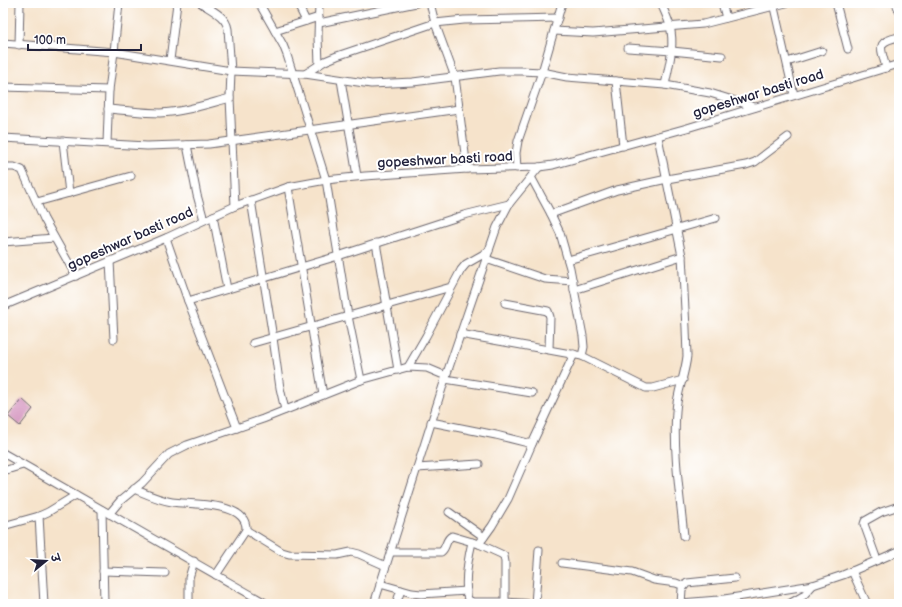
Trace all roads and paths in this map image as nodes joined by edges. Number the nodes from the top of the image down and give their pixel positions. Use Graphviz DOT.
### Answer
graph roads {
  1 [pos="20,3"];
  2 [pos="119,3"];
  3 [pos="177,3"];
  4 [pos="201,3"];
  5 [pos="259,3"];
  6 [pos="298,3"];
  7 [pos="319,3"];
  8 [pos="416,3"];
  9 [pos="430,3"];
  10 [pos="562,3"];
  11 [pos="661,3"];
  12 [pos="722,3"];
  13 [pos="786,3"];
  14 [pos="836,3"];
  15 [pos="896,3"];
  16 [pos="773,5"];
  17 [pos="899,10"];
  18 [pos="558,18"];
  19 [pos="726,18"];
  20 [pos="319,20"];
  21 [pos="306,21"];
  22 [pos="435,23"];
  23 [pos="670,26"];
  24 [pos="275,31"];
  25 [pos="554,31"];
  26 [pos="899,38"];
  27 [pos="3,43"];
  28 [pos="19,45"];
  29 [pos="628,48"];
  30 [pos="848,49"];
  31 [pos="672,51"];
  32 [pos="822,51"];
  33 [pos="114,52"];
  34 [pos="722,56"];
  35 [pos="170,60"];
  36 [pos="786,62"];
  37 [pos="899,64"];
  38 [pos="319,65"];
  39 [pos="886,68"];
  40 [pos="231,71"];
  41 [pos="542,72"];
  42 [pos="293,74"];
  43 [pos="305,74"];
  44 [pos="454,77"];
  45 [pos="341,80"];
  46 [pos="616,81"];
  47 [pos="665,85"];
  48 [pos="3,87"];
  49 [pos="109,90"];
  50 [pos="794,95"];
  51 [pos="230,98"];
  52 [pos="755,107"];
  53 [pos="108,109"];
  54 [pos="459,109"];
  55 [pos="348,125"];
  56 [pos="311,129"];
  57 [pos="658,136"];
  58 [pos="788,137"];
  59 [pos="3,138"];
  60 [pos="63,141"];
  61 [pos="231,142"];
  62 [pos="107,143"];
  63 [pos="187,145"];
  64 [pos="623,146"];
  65 [pos="3,167"];
  66 [pos="539,167"];
  67 [pos="516,168"];
  68 [pos="467,169"];
  69 [pos="131,176"];
  70 [pos="357,176"];
  71 [pos="531,177"];
  72 [pos="667,179"];
  73 [pos="326,180"];
  74 [pos="288,188"];
  75 [pos="69,193"];
  76 [pos="251,200"];
  77 [pos="37,202"];
  78 [pos="509,204"];
  79 [pos="235,206"];
  80 [pos="551,214"];
  81 [pos="213,216"];
  82 [pos="716,218"];
  83 [pos="204,220"];
  84 [pos="676,229"];
  85 [pos="54,238"];
  86 [pos="166,238"];
  87 [pos="3,242"];
  88 [pos="376,243"];
  89 [pos="489,251"];
  90 [pos="338,256"];
  91 [pos="682,256"];
  92 [pos="486,259"];
  93 [pos="568,260"];
  94 [pos="110,261"];
  95 [pos="302,266"];
  96 [pos="76,276"];
  97 [pos="263,278"];
  98 [pos="573,281"];
  99 [pos="451,287"];
  100 [pos="227,289"];
  101 [pos="574,290"];
  102 [pos="188,301"];
  103 [pos="505,303"];
  104 [pos="387,305"];
  105 [pos="3,306"];
  106 [pos="348,316"];
  107 [pos="312,326"];
  108 [pos="460,334"];
  109 [pos="273,338"];
  110 [pos="114,339"];
  111 [pos="253,344"];
  112 [pos="549,349"];
  113 [pos="578,355"];
  114 [pos="408,367"];
  115 [pos="398,370"];
  116 [pos="445,377"];
  117 [pos="361,380"];
  118 [pos="683,380"];
  119 [pos="532,393"];
  120 [pos="323,395"];
  121 [pos="285,410"];
  122 [pos="431,422"];
  123 [pos="237,428"];
  124 [pos="532,444"];
  125 [pos="3,453"];
  126 [pos="479,464"];
  127 [pos="23,465"];
  128 [pos="417,468"];
  129 [pos="3,470"];
  130 [pos="134,489"];
  131 [pos="76,495"];
  132 [pos="899,506"];
  133 [pos="102,510"];
  134 [pos="449,512"];
  135 [pos="109,514"];
  136 [pos="39,516"];
  137 [pos="3,526"];
  138 [pos="246,530"];
  139 [pos="684,536"];
  140 [pos="484,537"];
  141 [pos="476,543"];
  142 [pos="539,550"];
  143 [pos="899,551"];
  144 [pos="390,552"];
  145 [pos="877,560"];
  146 [pos="194,561"];
  147 [pos="562,563"];
  148 [pos="386,566"];
  149 [pos="103,571"];
  150 [pos="852,571"];
  151 [pos="165,573"];
  152 [pos="216,575"];
  153 [pos="735,578"];
  154 [pos="380,584"];
  155 [pos="813,585"];
  156 [pos="684,586"];
  157 [pos="401,590"];
  158 [pos="467,591"];
  159 [pos="505,602"];
  160 [pos="44,604"];
  161 [pos="104,604"];
  162 [pos="189,604"];
  163 [pos="267,604"];
  164 [pos="374,604"];
  165 [pos="396,604"];
  166 [pos="536,604"];
  167 [pos="681,604"];
  168 [pos="789,604"];
  169 [pos="867,604"];
  1 -- 28 [label="street"];
  2 -- 33 [label="street"];
  3 -- 35 [label="street"];
  4 -- 40 [label="street"];
  5 -- 24 [label="street"];
  6 -- 21 [label="street"];
  7 -- 20 [label="street"];
  8 -- 20 [label="street"];
  9 -- 22 [label="street"];
  10 -- 18 [label="street"];
  11 -- 23 [label="street"];
  12 -- 19 [label="street"];
  13 -- 16 [label="street"];
  14 -- 30 [label="street"];
  15 -- 17 [label="street"];
  16 -- 19 [label="street"];
  16 -- 36 [label="street"];
  18 -- 22 [label="street"];
  18 -- 25 [label="street"];
  19 -- 23 [label="street"];
  20 -- 21 [label="street"];
  20 -- 38 [label="street"];
  21 -- 24 [label="street"];
  22 -- 38 [label="street"];
  22 -- 44 [label="street"];
  23 -- 25 [label="street"];
  23 -- 31 [label="street"];
  24 -- 42 [label="street"];
  25 -- 41 [label="street"];
  26 -- 39 [label="street"];
  27 -- 28 [label="street"];
  28 -- 33 [label="street"];
  29 -- 31 [label="street"];
  31 -- 34 [label="street"];
  31 -- 47 [label="street"];
  32 -- 36 [label="street"];
  33 -- 35 [label="street"];
  33 -- 49 [label="street"];
  35 -- 40 [label="street"];
  36 -- 50 [label="street"];
  37 -- 39 [label="street, gopeshwar basti road"];
  38 -- 43 [label="street"];
  39 -- 50 [label="street, gopeshwar basti road"];
  40 -- 42 [label="street"];
  40 -- 51 [label="street"];
  41 -- 44 [label="street"];
  41 -- 46 [label="street"];
  41 -- 67 [label="street"];
  42 -- 43 [label="street"];
  42 -- 56 [label="street"];
  43 -- 45 [label="street"];
  44 -- 45 [label="street"];
  44 -- 54 [label="street"];
  45 -- 55 [label="street"];
  46 -- 47 [label="street"];
  46 -- 64 [label="street"];
  47 -- 52 [label="street"];
  48 -- 49 [label="street"];
  49 -- 53 [label="street"];
  50 -- 52 [label="street, gopeshwar basti road"];
  51 -- 53 [label="street"];
  51 -- 61 [label="street"];
  52 -- 57 [label="street, gopeshwar basti road"];
  53 -- 62 [label="street"];
  54 -- 55 [label="street"];
  54 -- 68 [label="street"];
  55 -- 56 [label="street"];
  55 -- 70 [label="street"];
  56 -- 61 [label="street"];
  56 -- 73 [label="street"];
  57 -- 64 [label="street, gopeshwar basti road"];
  57 -- 72 [label="street"];
  58 -- 72 [label="street"];
  59 -- 60 [label="street"];
  60 -- 62 [label="street"];
  60 -- 75 [label="street"];
  61 -- 63 [label="street"];
  61 -- 79 [label="street"];
  62 -- 63 [label="street"];
  63 -- 83 [label="street"];
  64 -- 66 [label="street, gopeshwar basti road"];
  65 -- 77 [label="street"];
  66 -- 67 [label="street, gopeshwar basti road"];
  66 -- 71 [label="street"];
  67 -- 68 [label="street, gopeshwar basti road"];
  68 -- 70 [label="street, gopeshwar basti road"];
  69 -- 75 [label="street"];
  70 -- 73 [label="street, gopeshwar basti road"];
  71 -- 78 [label="street"];
  71 -- 80 [label="street"];
  72 -- 80 [label="street"];
  72 -- 84 [label="street"];
  73 -- 74 [label="street, gopeshwar basti road"];
  73 -- 90 [label="street"];
  74 -- 76 [label="street, gopeshwar basti road"];
  74 -- 95 [label="street"];
  75 -- 77 [label="street"];
  76 -- 79 [label="street, gopeshwar basti road"];
  76 -- 97 [label="street"];
  77 -- 85 [label="street"];
  78 -- 88 [label="street"];
  78 -- 89 [label="street"];
  79 -- 81 [label="street, gopeshwar basti road"];
  80 -- 93 [label="street"];
  81 -- 83 [label="street, gopeshwar basti road"];
  81 -- 100 [label="street"];
  82 -- 84 [label="street"];
  83 -- 86 [label="street, gopeshwar basti road"];
  84 -- 91 [label="street"];
  84 -- 93 [label="street"];
  85 -- 87 [label="street"];
  85 -- 96 [label="street"];
  86 -- 94 [label="street, gopeshwar basti road"];
  86 -- 102 [label="street"];
  88 -- 90 [label="street"];
  88 -- 104 [label="street"];
  89 -- 92 [label="street"];
  89 -- 99 [label="street"];
  90 -- 95 [label="street"];
  90 -- 106 [label="street"];
  91 -- 101 [label="street"];
  91 -- 118 [label="street"];
  92 -- 98 [label="street"];
  92 -- 108 [label="street"];
  93 -- 98 [label="street"];
  94 -- 96 [label="street, gopeshwar basti road"];
  94 -- 110 [label="street"];
  95 -- 97 [label="street"];
  95 -- 107 [label="street"];
  96 -- 105 [label="street, gopeshwar basti road"];
  97 -- 100 [label="street"];
  97 -- 109 [label="street"];
  98 -- 101 [label="street"];
  99 -- 104 [label="street"];
  99 -- 114 [label="street"];
  100 -- 102 [label="street"];
  101 -- 113 [label="street"];
  102 -- 123 [label="street"];
  103 -- 112 [label="street"];
  104 -- 106 [label="street"];
  104 -- 115 [label="street"];
  106 -- 107 [label="street"];
  106 -- 117 [label="street"];
  107 -- 109 [label="street"];
  107 -- 120 [label="street"];
  108 -- 112 [label="street"];
  108 -- 116 [label="street"];
  109 -- 111 [label="street"];
  109 -- 121 [label="street"];
  112 -- 113 [label="street"];
  113 -- 118 [label="street"];
  113 -- 124 [label="street"];
  114 -- 115 [label="street"];
  114 -- 116 [label="street"];
  115 -- 117 [label="street"];
  116 -- 119 [label="street"];
  116 -- 122 [label="street"];
  117 -- 120 [label="street"];
  118 -- 139 [label="street"];
  120 -- 121 [label="street"];
  121 -- 123 [label="street"];
  122 -- 124 [label="street"];
  122 -- 128 [label="street"];
  123 -- 130 [label="street"];
  124 -- 140 [label="street"];
  125 -- 127 [label="street"];
  126 -- 128 [label="street"];
  127 -- 129 [label="street"];
  127 -- 131 [label="street"];
  128 -- 144 [label="street"];
  130 -- 135 [label="street"];
  130 -- 138 [label="street"];
  131 -- 133 [label="street"];
  131 -- 136 [label="street"];
  132 -- 145 [label="street"];
  133 -- 135 [label="street"];
  133 -- 149 [label="street"];
  134 -- 140 [label="street"];
  135 -- 146 [label="street"];
  136 -- 137 [label="street"];
  136 -- 160 [label="street"];
  138 -- 148 [label="street"];
  138 -- 152 [label="street"];
  140 -- 141 [label="street"];
  141 -- 144 [label="street"];
  141 -- 158 [label="street"];
  141 -- 159 [label="street"];
  142 -- 166 [label="street"];
  143 -- 145 [label="street"];
  144 -- 148 [label="street"];
  145 -- 150 [label="street"];
  146 -- 152 [label="street"];
  146 -- 162 [label="street"];
  147 -- 156 [label="street"];
  148 -- 154 [label="street"];
  149 -- 151 [label="street"];
  149 -- 161 [label="street"];
  150 -- 155 [label="street"];
  150 -- 169 [label="street"];
  152 -- 163 [label="street"];
  153 -- 156 [label="street"];
  154 -- 157 [label="street"];
  154 -- 164 [label="street"];
  155 -- 167 [label="street"];
  155 -- 168 [label="street"];
  156 -- 167 [label="street"];
  157 -- 158 [label="street"];
  157 -- 165 [label="street"];
  158 -- 159 [label="street"];
  159 -- 166 [label="street"];
}
